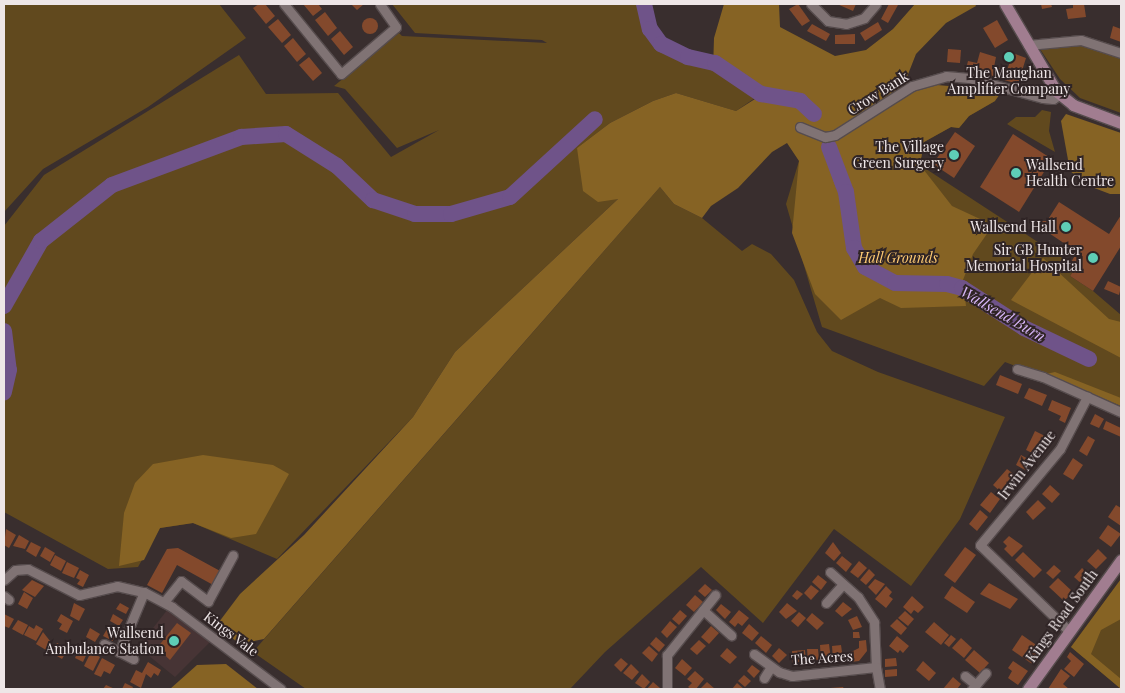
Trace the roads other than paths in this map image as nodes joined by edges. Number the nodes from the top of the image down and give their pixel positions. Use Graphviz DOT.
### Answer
graph roads {
  1 [pos="284,4"];
  2 [pos="380,4"];
  3 [pos="811,4"];
  4 [pos="876,4"];
  5 [pos="1005,4"];
  6 [pos="1028,45"];
  7 [pos="1121,53"];
  8 [pos="1059,95"];
  9 [pos="1121,123"];
  10 [pos="800,127"];
  11 [pos="1017,369"];
  12 [pos="1087,397"];
  13 [pos="1121,412"];
  14 [pos="233,555"];
  15 [pos="1121,560"];
  16 [pos="830,572"];
  17 [pos="4,580"];
  18 [pos="843,584"];
  19 [pos="144,592"];
  20 [pos="715,595"];
  21 [pos="164,602"];
  22 [pos="826,603"];
  23 [pos="702,610"];
  24 [pos="1068,630"];
  25 [pos="731,635"];
  26 [pos="104,644"];
  27 [pos="119,652"];
  28 [pos="754,654"];
  29 [pos="133,659"];
  30 [pos="772,667"];
  31 [pos="876,667"];
  32 [pos="986,673"];
  33 [pos="966,676"];
  34 [pos="764,678"];
  35 [pos="974,687"];
  36 [pos="281,689"];
  37 [pos="667,689"];
  38 [pos="880,689"];
  39 [pos="1029,689"];
  1 -- 2 [label="street"];
  3 -- 4 [label="street"];
  5 -- 6 [label="street"];
  6 -- 7 [label="street"];
  6 -- 8 [label="street"];
  8 -- 9 [label="street"];
  8 -- 10 [label="street, Crow Bank"];
  11 -- 12 [label="street"];
  12 -- 13 [label="street"];
  12 -- 24 [label="street, Irwin Avenue"];
  14 -- 21 [label="street, Kings Vale"];
  15 -- 24 [label="street, Kings Road South"];
  16 -- 18 [label="street"];
  17 -- 19 [label="street, Kings Vale"];
  18 -- 22 [label="street"];
  18 -- 31 [label="street"];
  19 -- 21 [label="street, Kings Vale"];
  19 -- 27 [label="street"];
  20 -- 23 [label="street"];
  21 -- 36 [label="street, Kings Vale"];
  23 -- 25 [label="street"];
  23 -- 37 [label="street"];
  24 -- 39 [label="street, Kings Road South"];
  26 -- 27 [label="street"];
  27 -- 29 [label="street"];
  28 -- 30 [label="street, The Acres"];
  30 -- 31 [label="street, The Acres"];
  30 -- 34 [label="street, The Acres"];
  31 -- 38 [label="street"];
  32 -- 35 [label="street"];
  33 -- 35 [label="street"];
}
